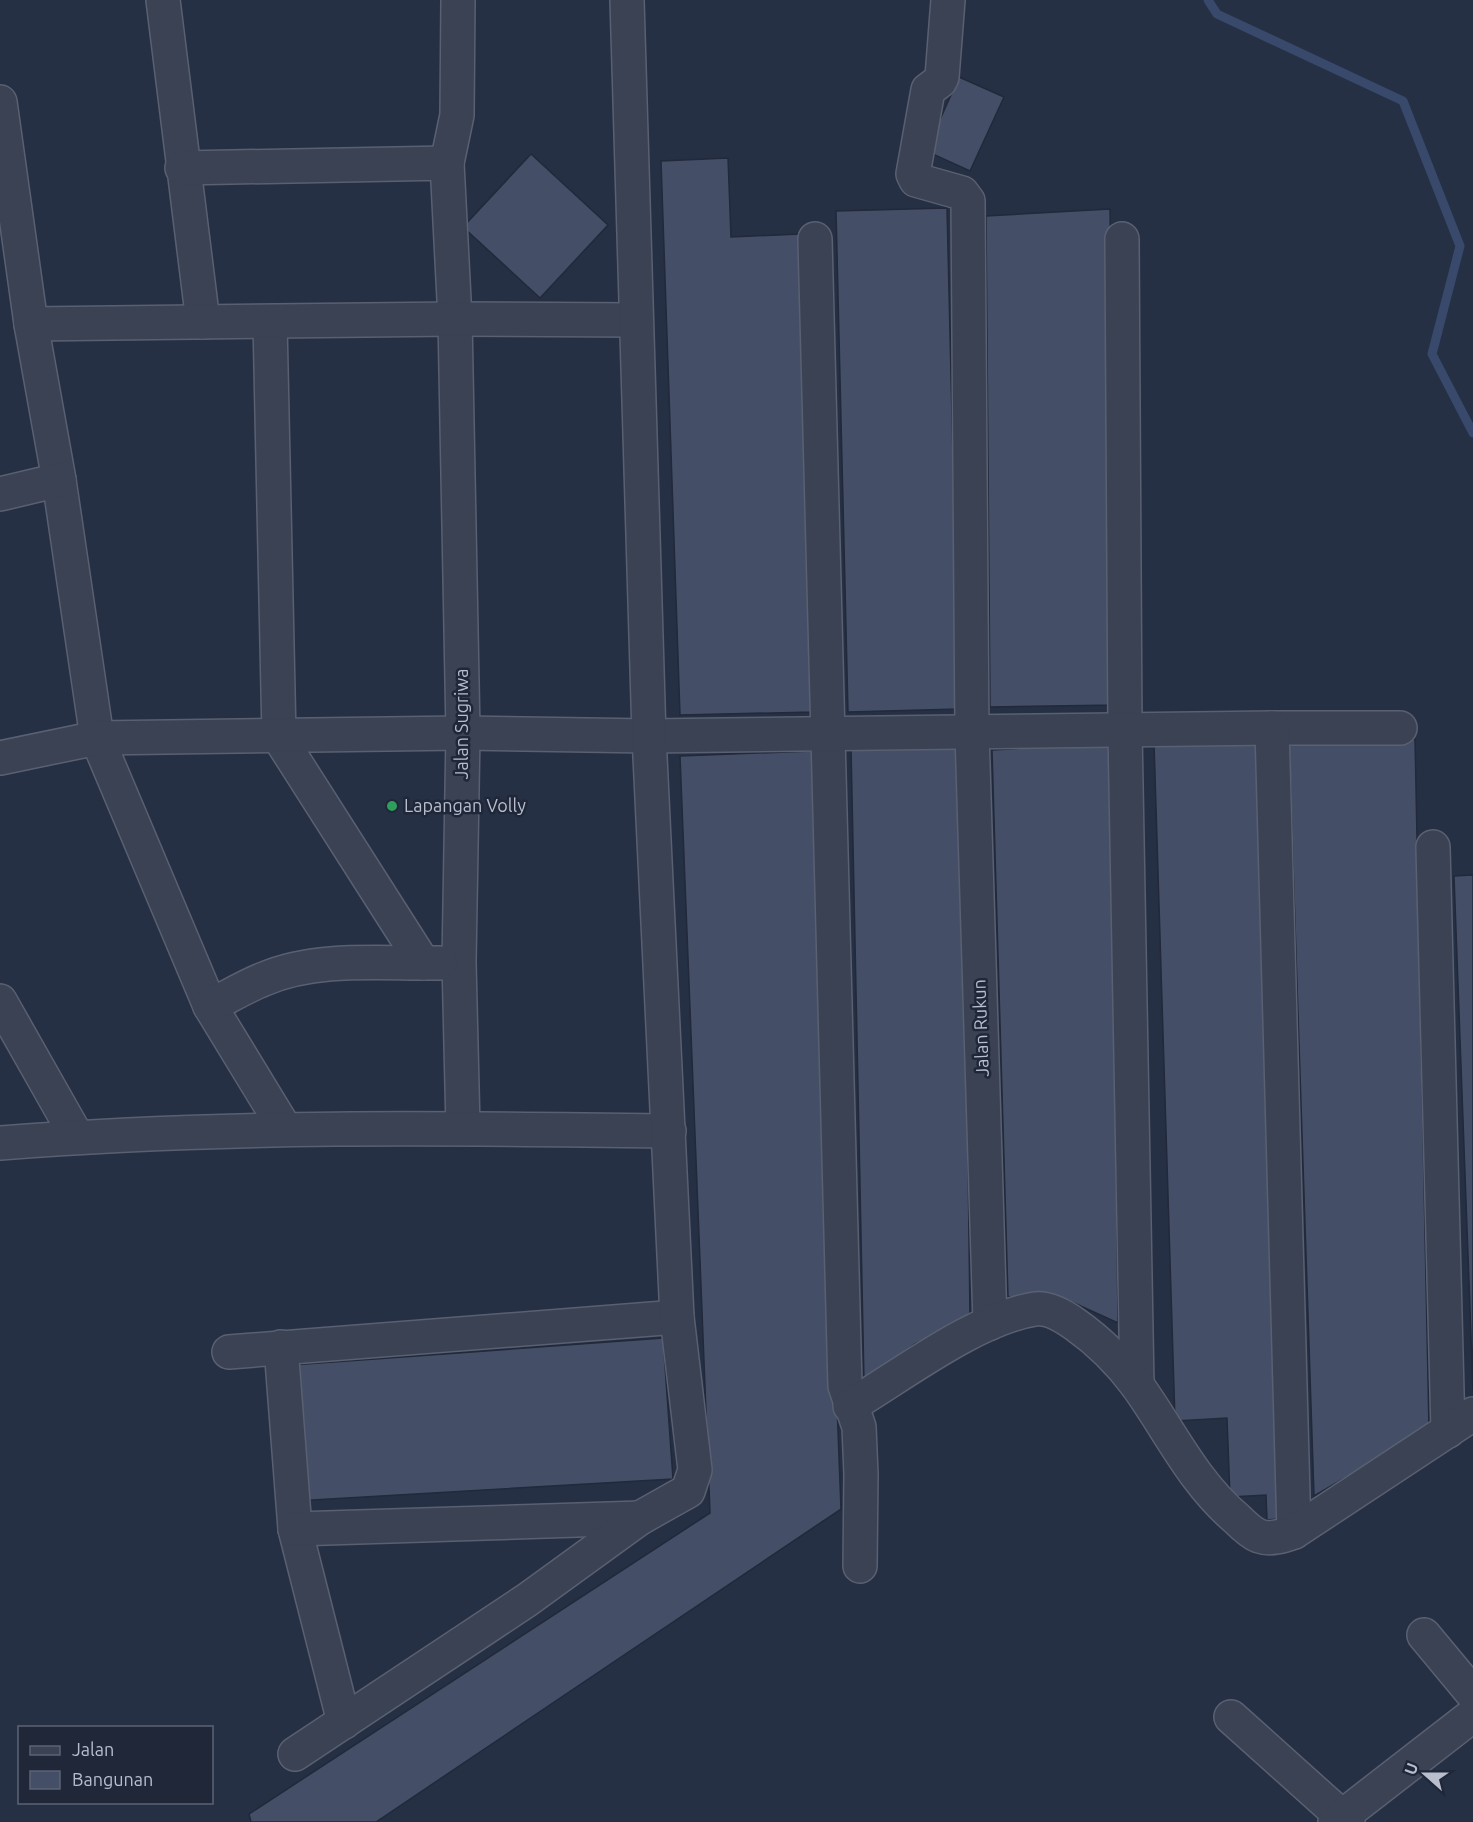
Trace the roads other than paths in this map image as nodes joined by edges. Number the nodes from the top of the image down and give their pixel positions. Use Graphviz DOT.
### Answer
graph roads {
  1 [pos="163,0"];
  2 [pos="458,0"];
  3 [pos="627,0"];
  4 [pos="948,0"];
  5 [pos="0,102"];
  6 [pos="447,163"];
  7 [pos="182,168"];
  8 [pos="815,239"];
  9 [pos="1122,239"];
  10 [pos="455,319"];
  11 [pos="636,320"];
  12 [pos="203,322"];
  13 [pos="270,322"];
  14 [pos="31,324"];
  15 [pos="59,480"];
  16 [pos="0,494"];
  17 [pos="1272,728"];
  18 [pos="1400,728"];
  19 [pos="1125,730"];
  20 [pos="972,732"];
  21 [pos="463,733"];
  22 [pos="830,733"];
  23 [pos="649,736"];
  24 [pos="279,737"];
  25 [pos="97,738"];
  26 [pos="0,758"];
  27 [pos="1433,847"];
  28 [pos="459,962"];
  29 [pos="423,963"];
  30 [pos="0,1001"];
  31 [pos="210,1006"];
  32 [pos="463,1128"];
  33 [pos="285,1129"];
  34 [pos="669,1131"];
  35 [pos="77,1137"];
  36 [pos="0,1143"];
  37 [pos="677,1317"];
  38 [pos="990,1323"];
  39 [pos="281,1347"];
  40 [pos="229,1352"];
  41 [pos="1137,1385"];
  42 [pos="850,1406"];
  43 [pos="1460,1423"];
  44 [pos="640,1518"];
  45 [pos="295,1529"];
  46 [pos="1294,1532"];
  47 [pos="860,1566"];
  48 [pos="1424,1635"];
  49 [pos="1473,1694"];
  50 [pos="1473,1715"];
  51 [pos="1231,1717"];
  52 [pos="344,1722"];
  53 [pos="295,1754"];
  54 [pos="1341,1820"];
  1 -- 7 [label="street"];
  2 -- 6 [label="street, Jalan Sugriwa"];
  3 -- 11 [label="street"];
  4 -- 20 [label="street, Jalan Rukun"];
  5 -- 14 [label="street"];
  6 -- 7 [label="street"];
  6 -- 10 [label="street, Jalan Sugriwa"];
  7 -- 12 [label="street"];
  8 -- 22 [label="street"];
  9 -- 19 [label="street"];
  10 -- 11 [label="street"];
  10 -- 13 [label="street"];
  10 -- 21 [label="street, Jalan Sugriwa"];
  11 -- 23 [label="street"];
  12 -- 13 [label="street"];
  12 -- 14 [label="street"];
  13 -- 24 [label="street"];
  14 -- 15 [label="street"];
  15 -- 16 [label="street"];
  15 -- 25 [label="street"];
  17 -- 18 [label="street"];
  17 -- 19 [label="street"];
  17 -- 46 [label="street"];
  19 -- 20 [label="street"];
  19 -- 41 [label="street"];
  20 -- 22 [label="street"];
  20 -- 38 [label="street, Jalan Rukun"];
  21 -- 23 [label="street"];
  21 -- 24 [label="street"];
  21 -- 28 [label="street, Jalan Sugriwa"];
  22 -- 23 [label="street"];
  22 -- 42 [label="street"];
  23 -- 34 [label="street"];
  24 -- 25 [label="street"];
  24 -- 29 [label="street"];
  25 -- 26 [label="street"];
  25 -- 31 [label="street"];
  27 -- 43 [label="street"];
  28 -- 29 [label="street"];
  28 -- 32 [label="street, Jalan Sugriwa"];
  29 -- 31 [label="street"];
  30 -- 35 [label="street"];
  31 -- 33 [label="street"];
  32 -- 33 [label="street"];
  32 -- 34 [label="street"];
  33 -- 35 [label="street"];
  34 -- 37 [label="street"];
  35 -- 36 [label="street"];
  37 -- 39 [label="street"];
  37 -- 44 [label="street"];
  38 -- 41 [label="street"];
  38 -- 42 [label="street"];
  39 -- 40 [label="street"];
  39 -- 45 [label="street"];
  41 -- 46 [label="street"];
  42 -- 47 [label="street"];
  43 -- 46 [label="street"];
  44 -- 45 [label="street"];
  44 -- 52 [label="street"];
  45 -- 52 [label="street"];
  48 -- 49 [label="street"];
  50 -- 54 [label="street"];
  51 -- 54 [label="street"];
  52 -- 53 [label="street"];
}
